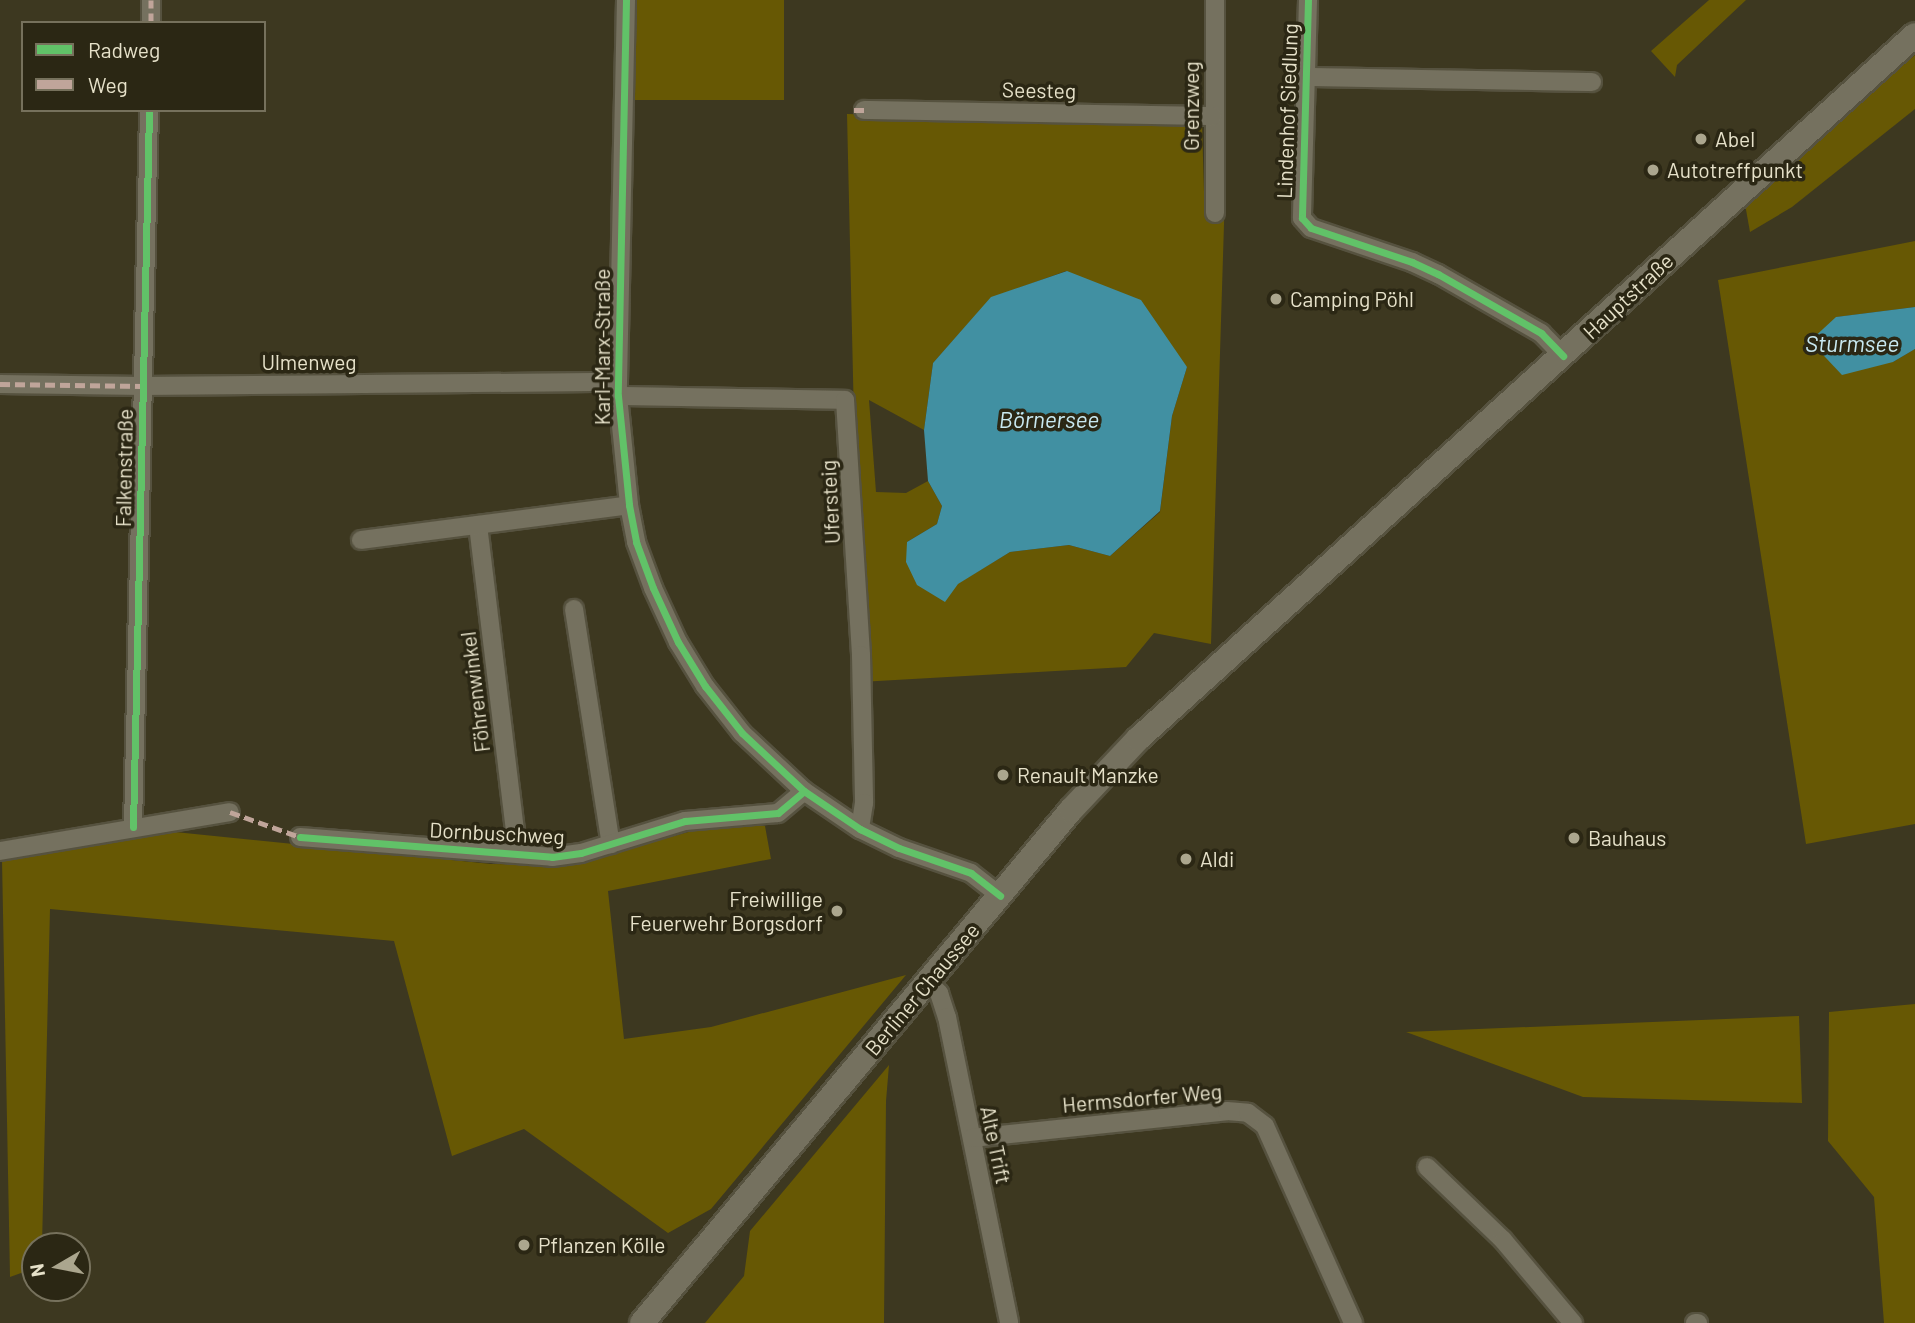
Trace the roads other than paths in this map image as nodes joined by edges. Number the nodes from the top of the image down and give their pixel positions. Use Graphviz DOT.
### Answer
graph roads {
  1 [pos="151,0"];
  2 [pos="625,0"];
  3 [pos="1215,0"];
  4 [pos="1308,0"];
  5 [pos="151,21"];
  6 [pos="1915,35"];
  7 [pos="1307,78"];
  8 [pos="1592,82"];
  9 [pos="864,110"];
  10 [pos="149,112"];
  11 [pos="1213,116"];
  12 [pos="1215,213"];
  13 [pos="1563,356"];
  14 [pos="0,384"];
  15 [pos="143,386"];
  16 [pos="618,389"];
  17 [pos="629,505"];
  18 [pos="478,524"];
  19 [pos="361,540"];
  20 [pos="574,609"];
  21 [pos="1215,668"];
  22 [pos="804,791"];
  23 [pos="230,812"];
  24 [pos="133,827"];
  25 [pos="860,829"];
  26 [pos="300,837"];
  27 [pos="611,844"];
  28 [pos="0,851"];
  29 [pos="518,854"];
  30 [pos="1000,896"];
  31 [pos="928,982"];
  32 [pos="972,1138"];
  33 [pos="1427,1167"];
  34 [pos="642,1323"];
  35 [pos="1009,1323"];
  36 [pos="1353,1323"];
  37 [pos="1573,1323"];
  1 -- 5 [label="street"];
  2 -- 16 [label="street, Karl-Marx-Straße"];
  3 -- 11 [label="street, Grenzweg"];
  4 -- 7 [label="street, Lindenhof Siedlung"];
  6 -- 13 [label="main road, Hauptstraße"];
  7 -- 8 [label="street, Lindenhof Siedlung"];
  7 -- 13 [label="street, Lindenhof Siedlung"];
  9 -- 11 [label="street, Seesteg"];
  10 -- 15 [label="street, Falkenstraße"];
  11 -- 12 [label="street, Grenzweg"];
  13 -- 21 [label="main road, Hauptstraße"];
  14 -- 15 [label="street, Ulmenweg"];
  15 -- 16 [label="street, Ulmenweg"];
  15 -- 24 [label="street, Falkenstraße"];
  16 -- 17 [label="street, Karl-Marx-Straße"];
  16 -- 25 [label="street, Ufersteig"];
  17 -- 18 [label="street"];
  17 -- 22 [label="street, Karl-Marx-Straße"];
  18 -- 19 [label="street"];
  18 -- 29 [label="street, Föhrenwinkel"];
  20 -- 27 [label="street"];
  21 -- 30 [label="main road, Berliner Chaussee"];
  22 -- 25 [label="street, Karl-Marx-Straße"];
  22 -- 27 [label="street, Dornbuschweg"];
  23 -- 24 [label="street"];
  24 -- 28 [label="street"];
  25 -- 30 [label="street, Karl-Marx-Straße"];
  26 -- 29 [label="street, Dornbuschweg"];
  27 -- 29 [label="street, Dornbuschweg"];
  30 -- 31 [label="main road, Berliner Chaussee"];
  31 -- 32 [label="street, Alte Trift"];
  31 -- 34 [label="main road, Berliner Chaussee"];
  32 -- 35 [label="street, Alte Trift"];
  32 -- 36 [label="street, Hermsdorfer Weg"];
  33 -- 37 [label="street"];
}
